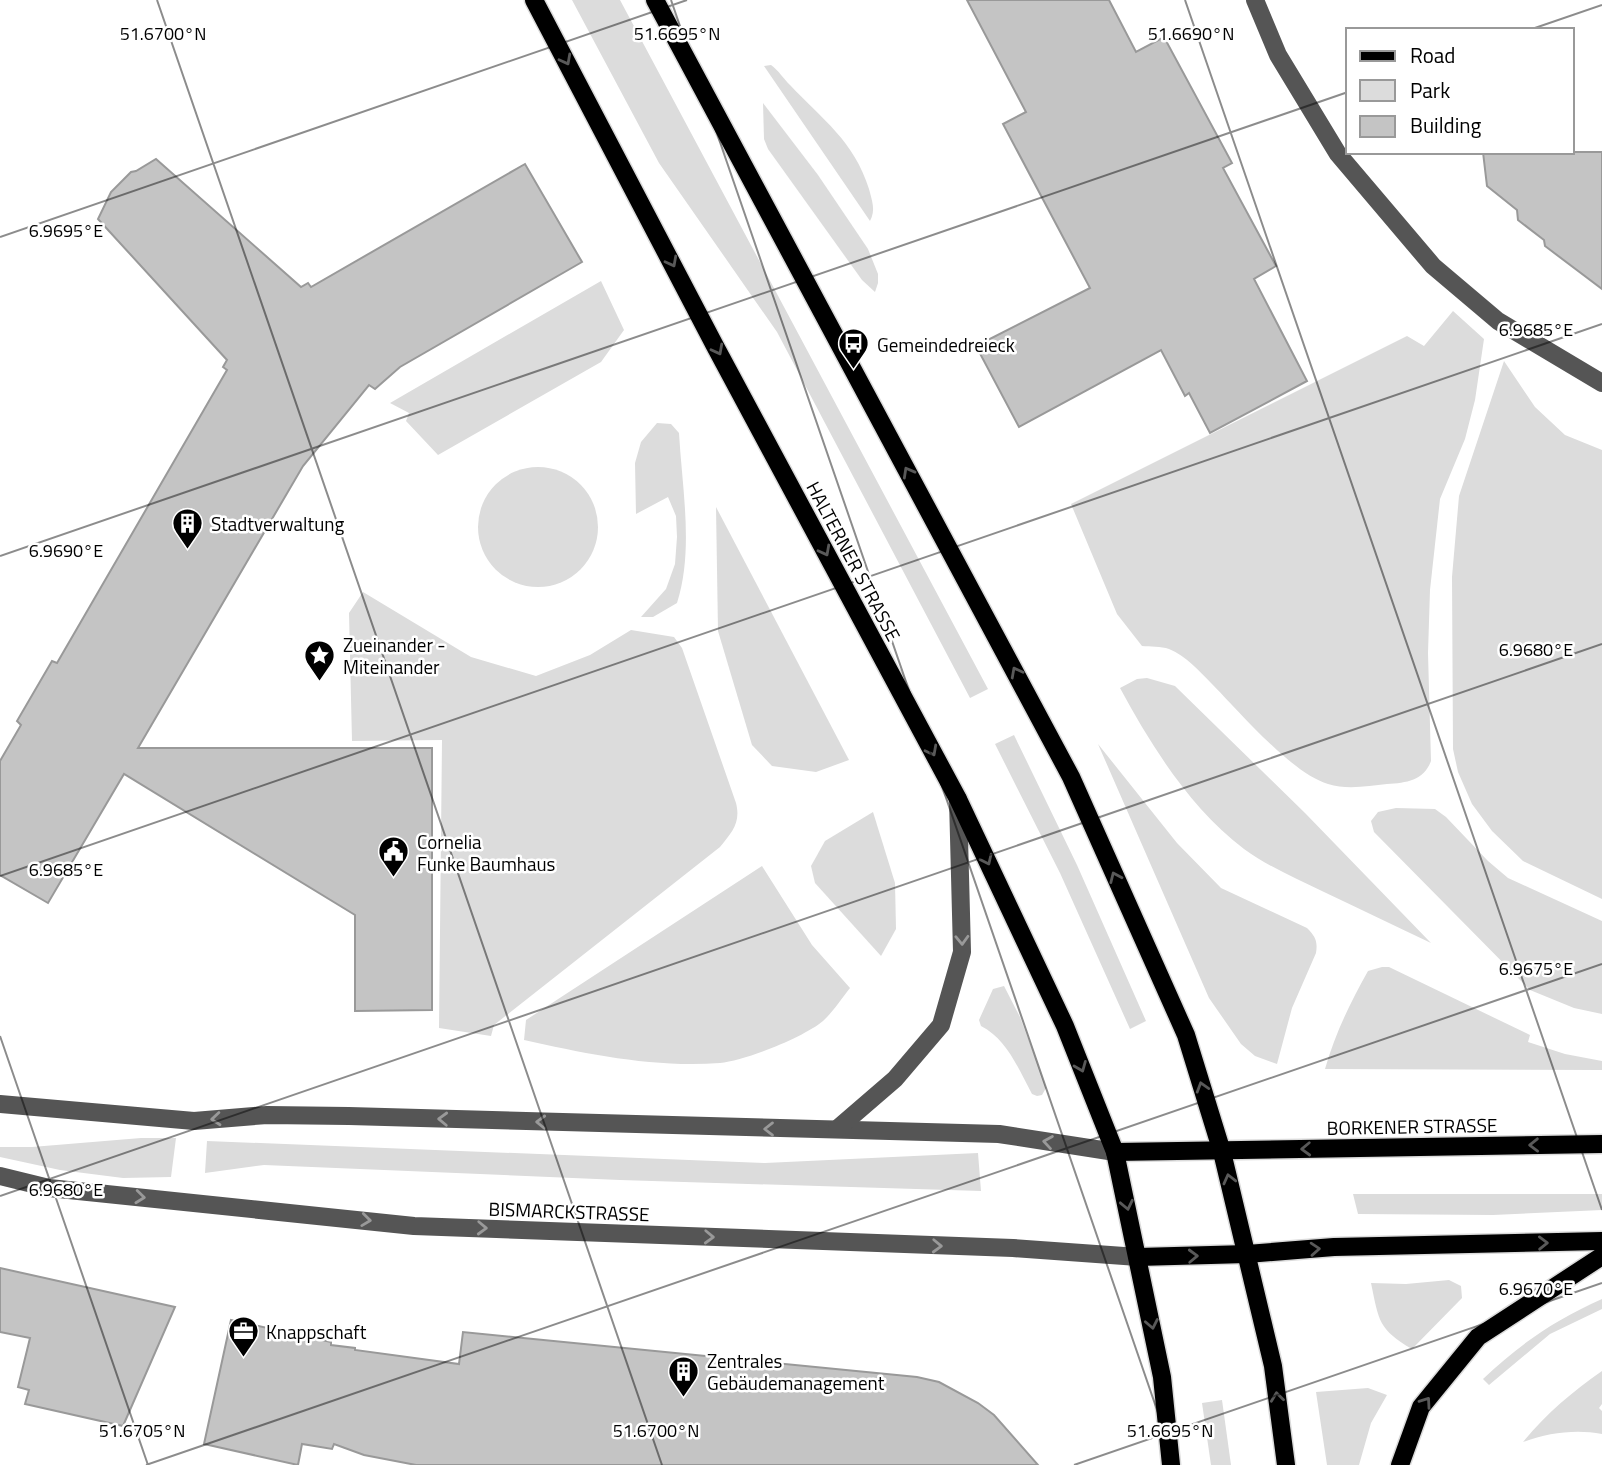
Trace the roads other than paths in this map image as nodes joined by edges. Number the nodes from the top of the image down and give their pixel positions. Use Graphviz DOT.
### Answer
graph roads {
  1 [pos="534,0"];
  2 [pos="655,0"];
  3 [pos="1255,0"];
  4 [pos="1602,383"];
  5 [pos="958,799"];
  6 [pos="0,1104"];
  7 [pos="837,1129"];
  8 [pos="1602,1144"];
  9 [pos="1115,1152"];
  10 [pos="1222,1152"];
  11 [pos="0,1176"];
  12 [pos="1602,1241"];
  13 [pos="1247,1254"];
  14 [pos="1602,1256"];
  15 [pos="1138,1257"];
  16 [pos="1171,1465"];
  17 [pos="1286,1465"];
  18 [pos="1400,1465"];
  1 -- 5 [label="main road, HALTERNER STRASSE, one-way"];
  10 -- 2 [label="main road, one-way"];
  3 -- 4 [label="street"];
  5 -- 7 [label="street, one-way"];
  5 -- 9 [label="main road, HALTERNER STRASSE, one-way"];
  7 -- 6 [label="street, one-way"];
  9 -- 7 [label="street, one-way"];
  8 -- 10 [label="main road, BORKENER STRASSE, one-way"];
  9 -- 10 [label="main road, BORKENER STRASSE"];
  9 -- 15 [label="main road, one-way"];
  13 -- 10 [label="main road, one-way"];
  11 -- 15 [label="street, BISMARCKSTRASSE, one-way"];
  13 -- 12 [label="main road, one-way"];
  15 -- 13 [label="main road, one-way"];
  17 -- 13 [label="main road, one-way"];
  18 -- 14 [label="main road, one-way"];
  15 -- 16 [label="main road, one-way"];
}
